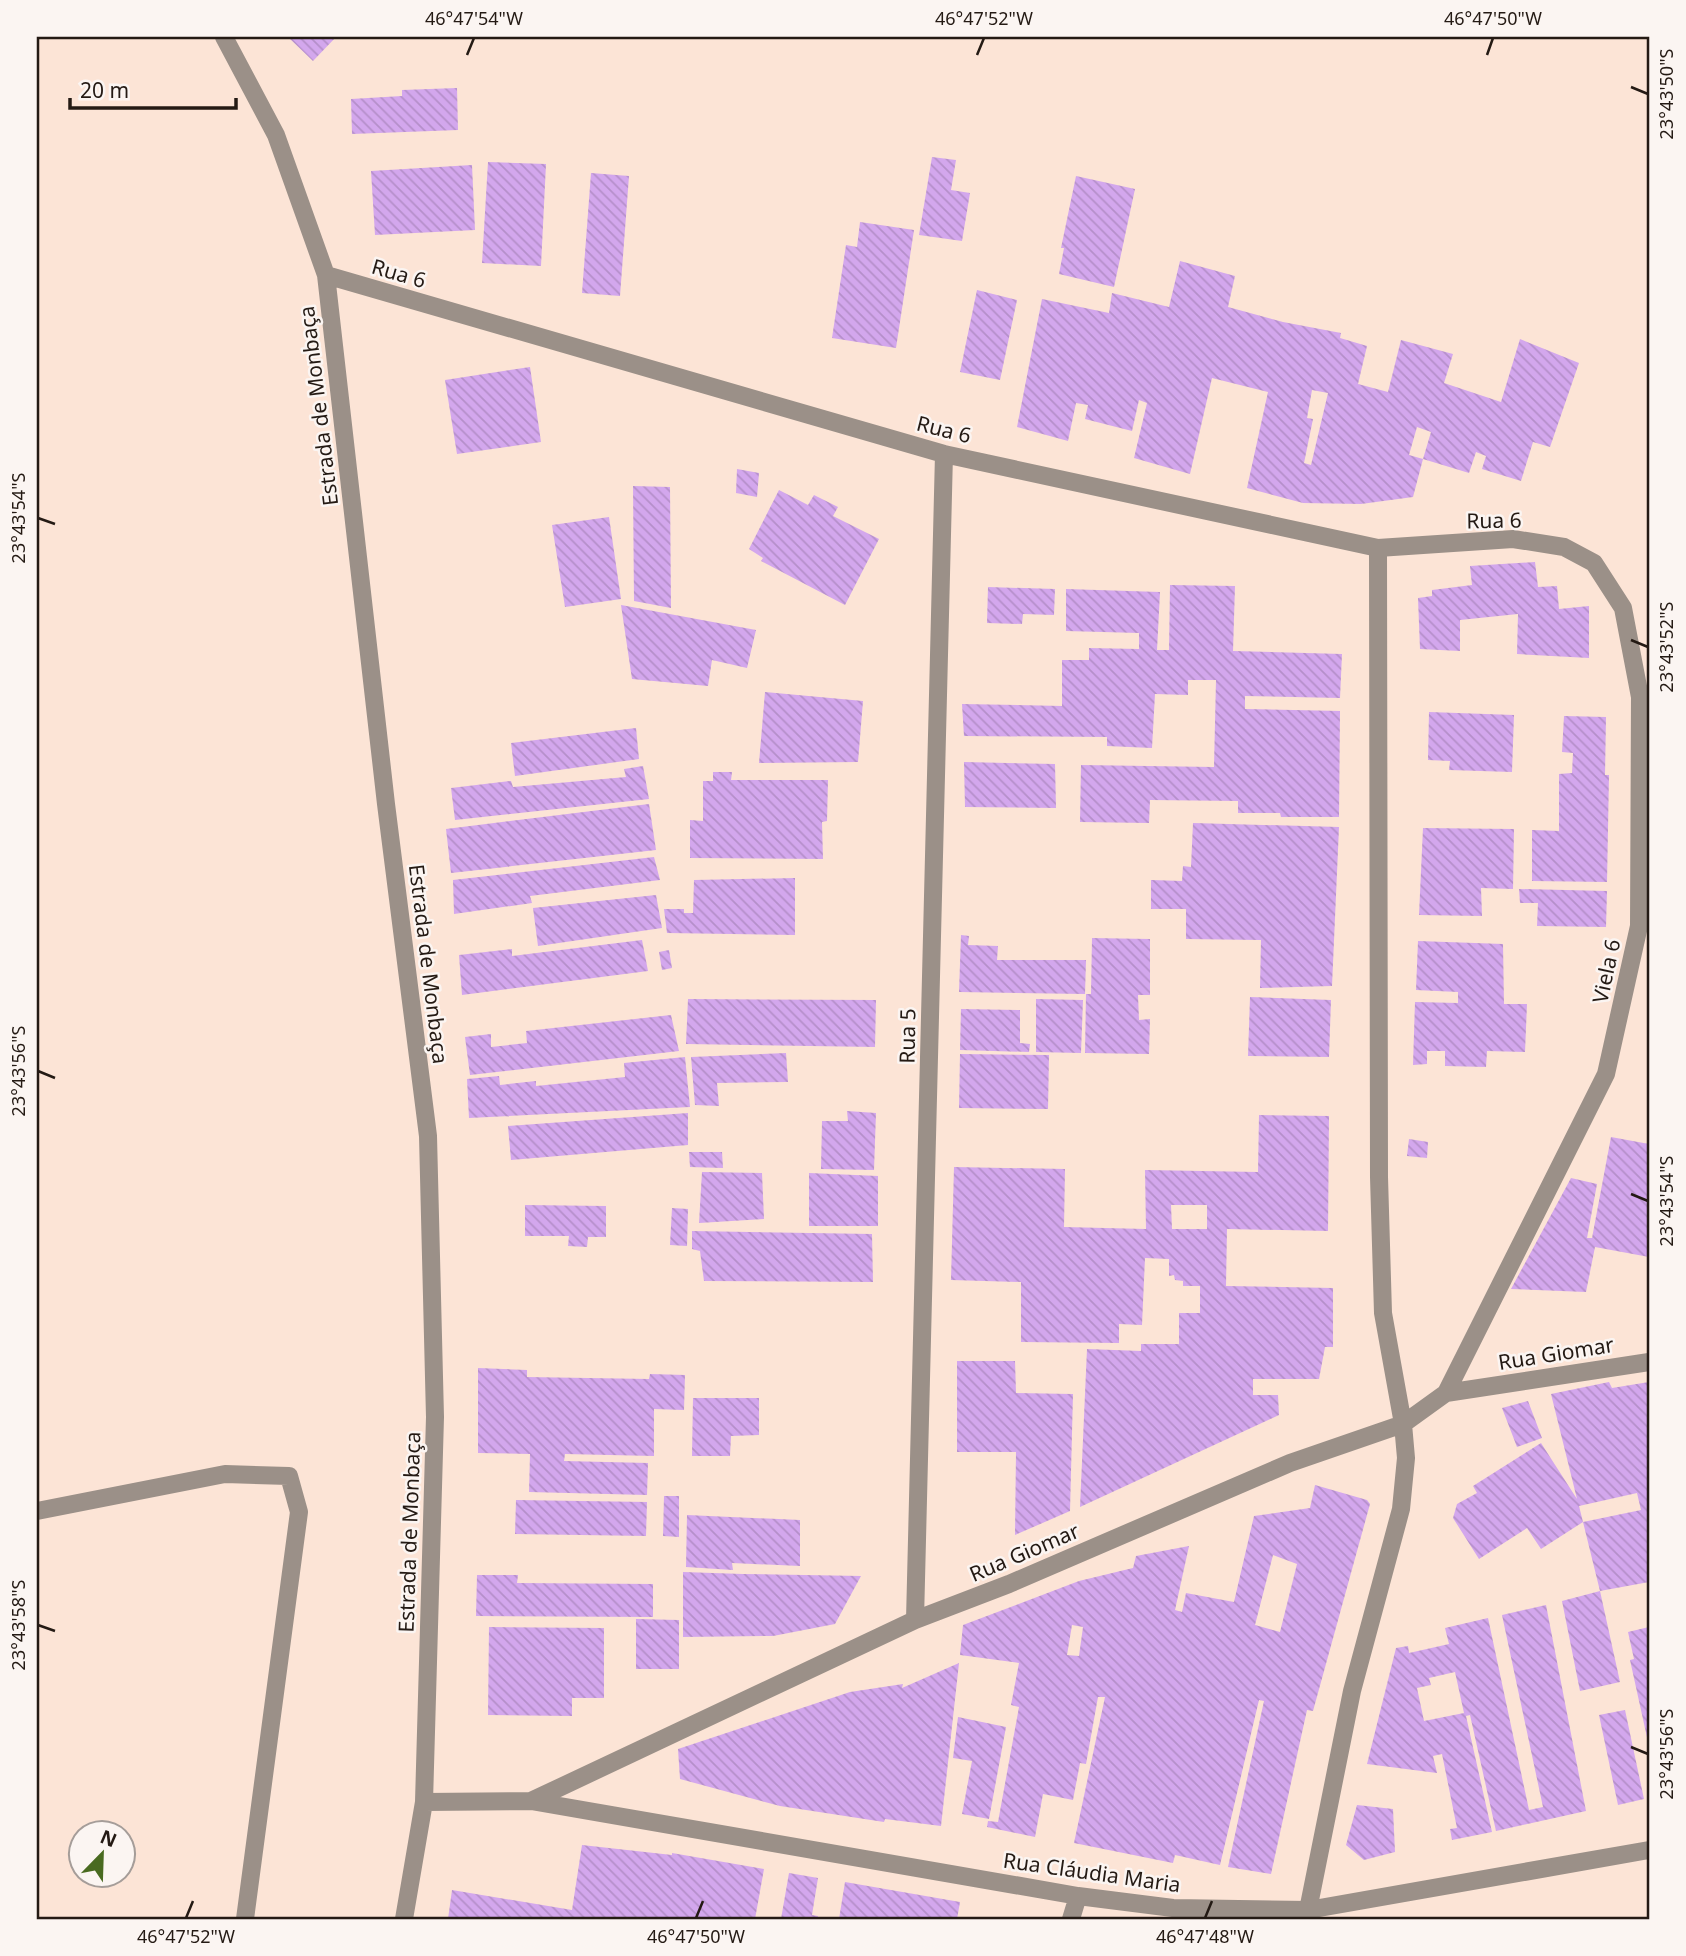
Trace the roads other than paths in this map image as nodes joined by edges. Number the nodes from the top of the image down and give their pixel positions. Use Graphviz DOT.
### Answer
graph roads {
  1 [pos="224,37"];
  2 [pos="326,275"];
  3 [pos="944,454"];
  4 [pos="1564,547"];
  5 [pos="1378,548"];
  6 [pos="1649,1362"];
  7 [pos="1446,1393"];
  8 [pos="1403,1424"];
  9 [pos="37,1511"];
  10 [pos="915,1620"];
  11 [pos="424,1801"];
  12 [pos="531,1801"];
  13 [pos="1649,1850"];
  14 [pos="1078,1896"];
  15 [pos="1308,1910"];
  16 [pos="245,1919"];
  17 [pos="404,1919"];
  18 [pos="1071,1919"];
  1 -- 2 [label="street, Estrada de Monbaça"];
  2 -- 3 [label="street, Rua 6"];
  2 -- 11 [label="street, Estrada de Monbaça"];
  3 -- 5 [label="street, Rua 6"];
  3 -- 10 [label="street, Rua 5"];
  4 -- 5 [label="street, Rua 6"];
  4 -- 7 [label="street, Viela 6"];
  5 -- 8 [label="street"];
  6 -- 7 [label="street, Rua Giomar"];
  7 -- 8 [label="street, Rua Giomar"];
  8 -- 10 [label="street, Rua Giomar"];
  8 -- 15 [label="street"];
  9 -- 16 [label="street"];
  10 -- 12 [label="street, Rua Giomar"];
  11 -- 12 [label="street, Rua Giomar"];
  11 -- 17 [label="street, Estrada de Monbaça"];
  12 -- 14 [label="street, Rua Cláudia Maria"];
  13 -- 15 [label="street, Rua Cláudia Maria"];
  14 -- 15 [label="street, Rua Cláudia Maria"];
  14 -- 18 [label="street"];
}
